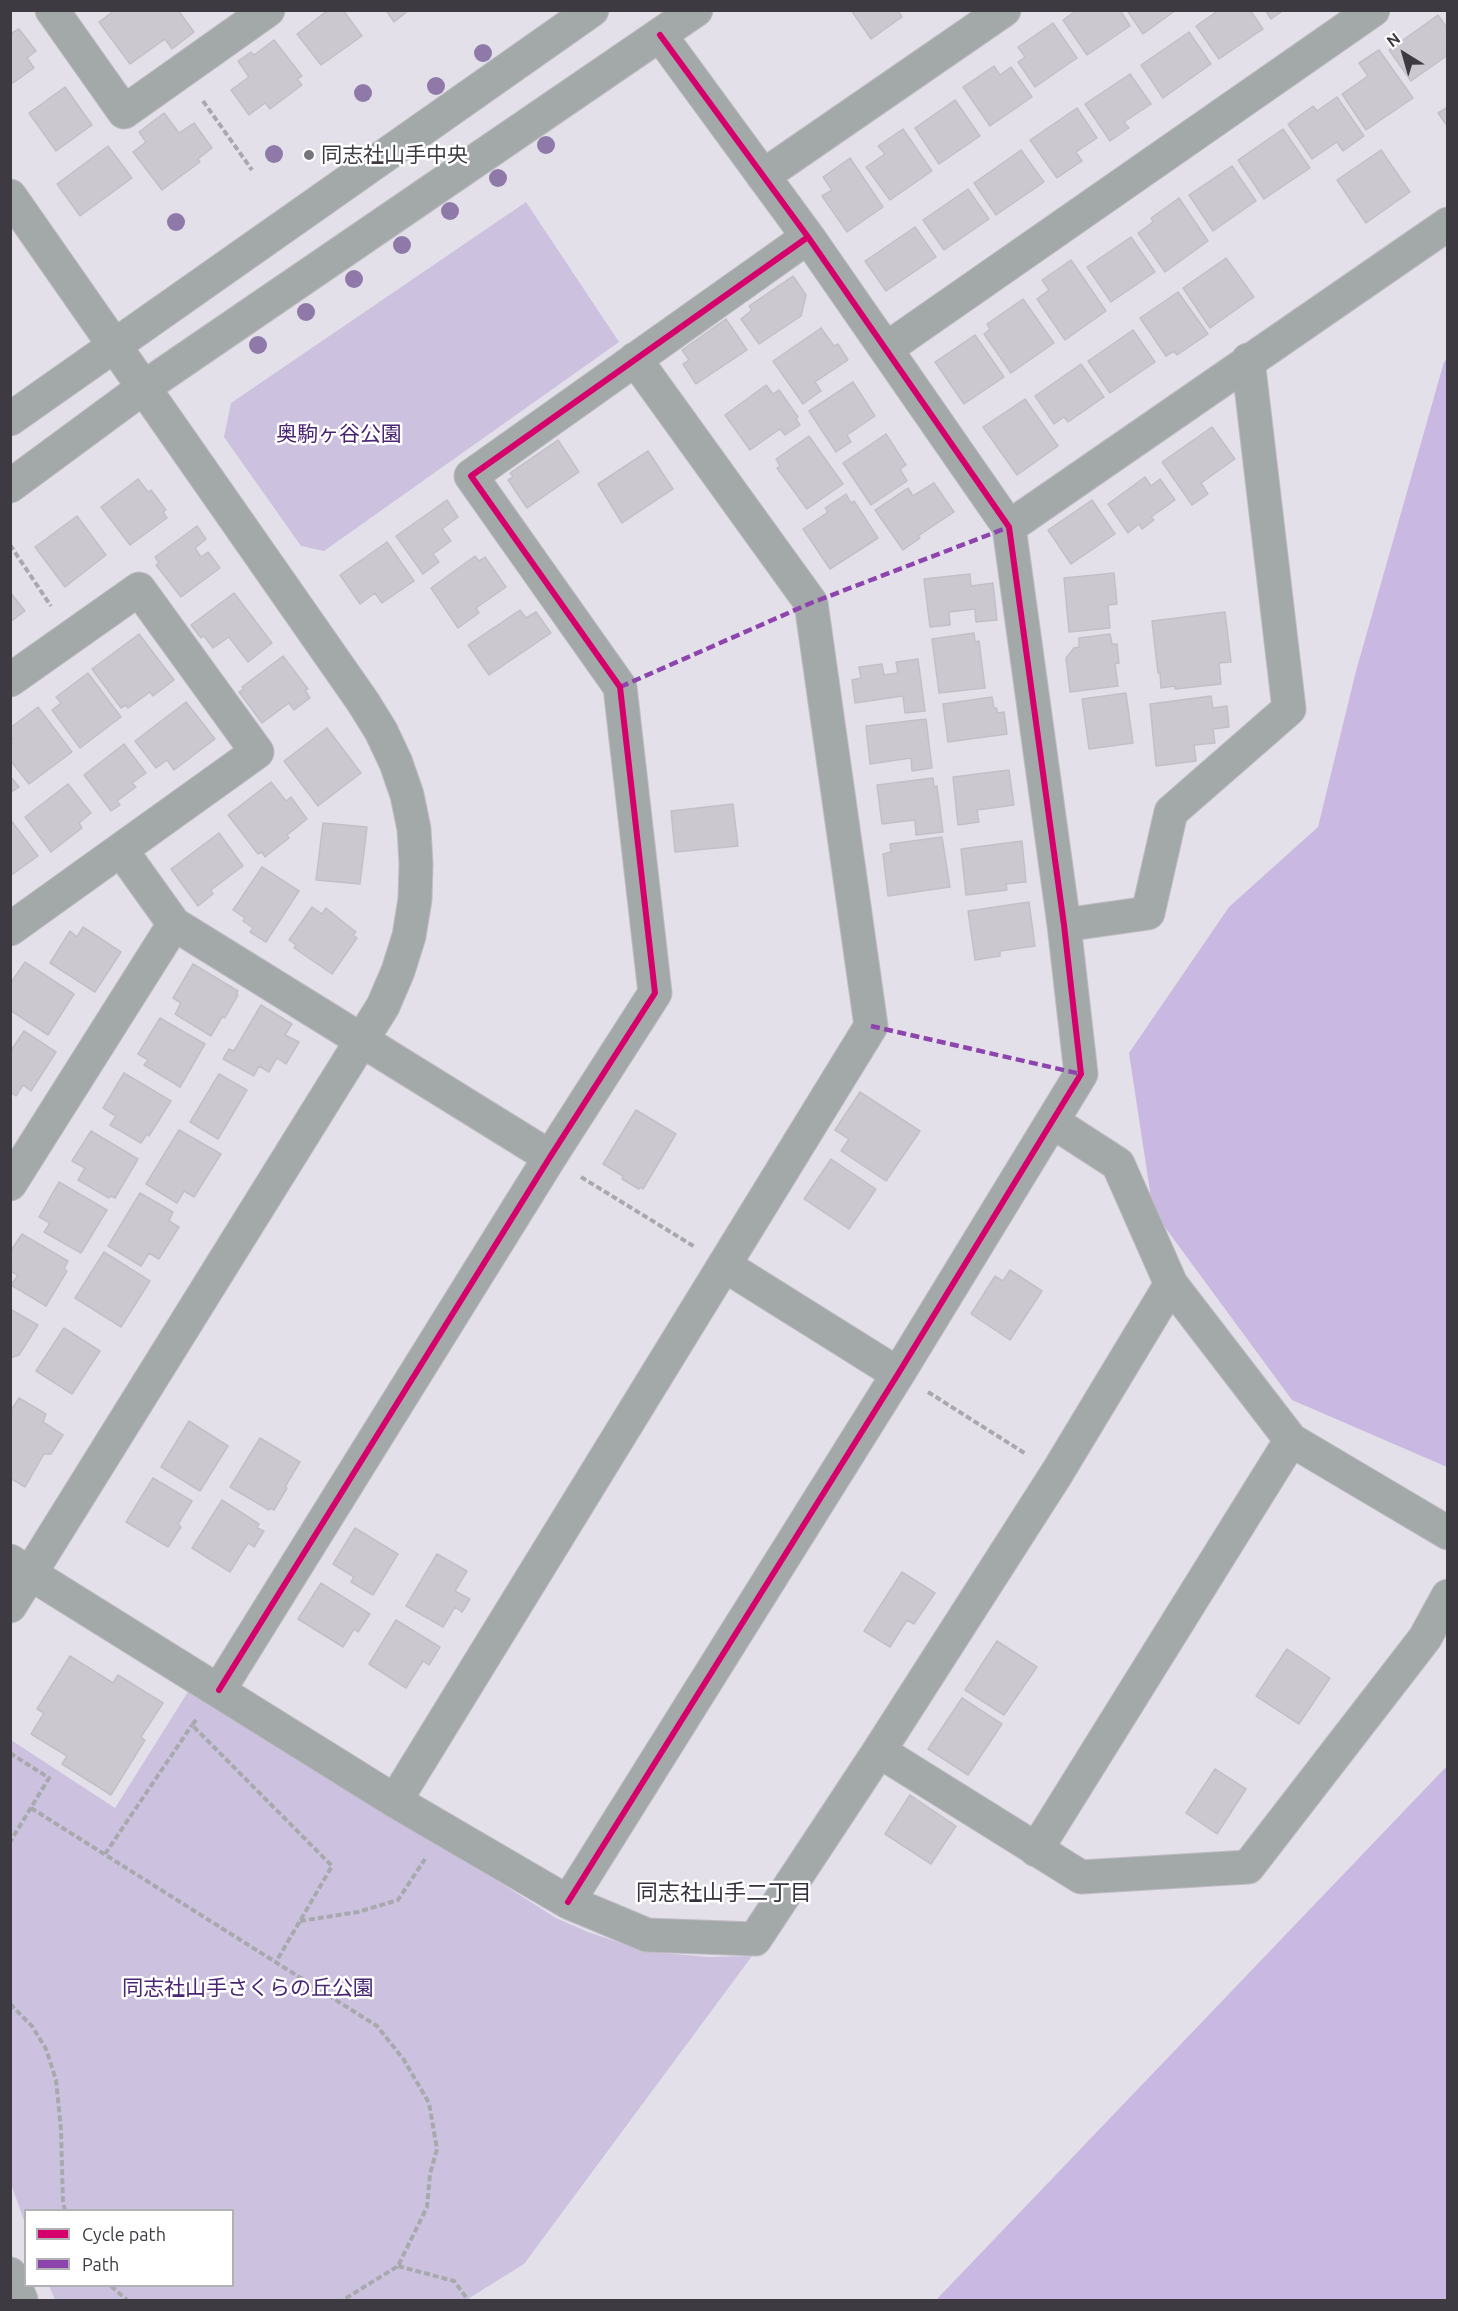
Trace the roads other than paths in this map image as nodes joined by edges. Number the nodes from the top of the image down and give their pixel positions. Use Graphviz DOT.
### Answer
graph roads {
  1 [pos="52,10"];
  2 [pos="268,10"];
  3 [pos="592,10"];
  4 [pos="696,10"];
  5 [pos="1004,10"];
  6 [pos="1373,10"];
  7 [pos="660,35"];
  8 [pos="763,176"];
  9 [pos="10,196"];
  10 [pos="1448,224"];
  11 [pos="807,237"];
  12 [pos="113,345"];
  13 [pos="886,349"];
  14 [pos="635,359"];
  15 [pos="1248,360"];
  16 [pos="143,388"];
  17 [pos="10,418"];
  18 [pos="10,486"];
  19 [pos="1009,526"];
  20 [pos="10,680"];
  21 [pos="120,850"];
  22 [pos="174,924"];
  23 [pos="1064,925"];
  24 [pos="10,929"];
  25 [pos="361,1041"];
  26 [pos="1053,1122"];
  27 [pos="550,1157"];
  28 [pos="10,1184"];
  29 [pos="724,1265"];
  30 [pos="1171,1284"];
  31 [pos="898,1374"];
  32 [pos="1291,1440"];
  33 [pos="1448,1533"];
  34 [pos="21,1568"];
  35 [pos="1448,1596"];
  36 [pos="10,1606"];
  37 [pos="210,1701"];
  38 [pos="879,1752"];
  39 [pos="395,1801"];
  40 [pos="1036,1850"];
  41 [pos="568,1902"];
  42 [pos="10,2274"];
  43 [pos="21,2301"];
  1 -- 2 [label="street"];
  3 -- 12 [label="street"];
  4 -- 7 [label="street"];
  5 -- 8 [label="street"];
  6 -- 13 [label="street"];
  7 -- 8 [label="street"];
  7 -- 16 [label="street"];
  8 -- 11 [label="street"];
  9 -- 12 [label="street"];
  10 -- 15 [label="street"];
  11 -- 13 [label="street"];
  11 -- 14 [label="street"];
  12 -- 16 [label="street"];
  12 -- 17 [label="street"];
  13 -- 19 [label="street"];
  14 -- 27 [label="street"];
  14 -- 29 [label="street"];
  15 -- 19 [label="street"];
  15 -- 23 [label="street"];
  16 -- 18 [label="street"];
  16 -- 25 [label="street"];
  19 -- 23 [label="street"];
  20 -- 21 [label="street"];
  21 -- 22 [label="street"];
  21 -- 24 [label="street"];
  22 -- 25 [label="street"];
  22 -- 28 [label="street"];
  23 -- 26 [label="street"];
  25 -- 27 [label="street"];
  25 -- 34 [label="street"];
  26 -- 30 [label="street"];
  26 -- 31 [label="street"];
  27 -- 37 [label="street"];
  29 -- 31 [label="street"];
  29 -- 39 [label="street"];
  30 -- 32 [label="street"];
  30 -- 38 [label="street"];
  31 -- 41 [label="street"];
  32 -- 33 [label="street"];
  32 -- 40 [label="street"];
  34 -- 36 [label="street"];
  34 -- 37 [label="street"];
  35 -- 40 [label="street"];
  37 -- 39 [label="street"];
  38 -- 40 [label="street"];
  38 -- 41 [label="street"];
  39 -- 41 [label="street"];
  42 -- 43 [label="street"];
}
